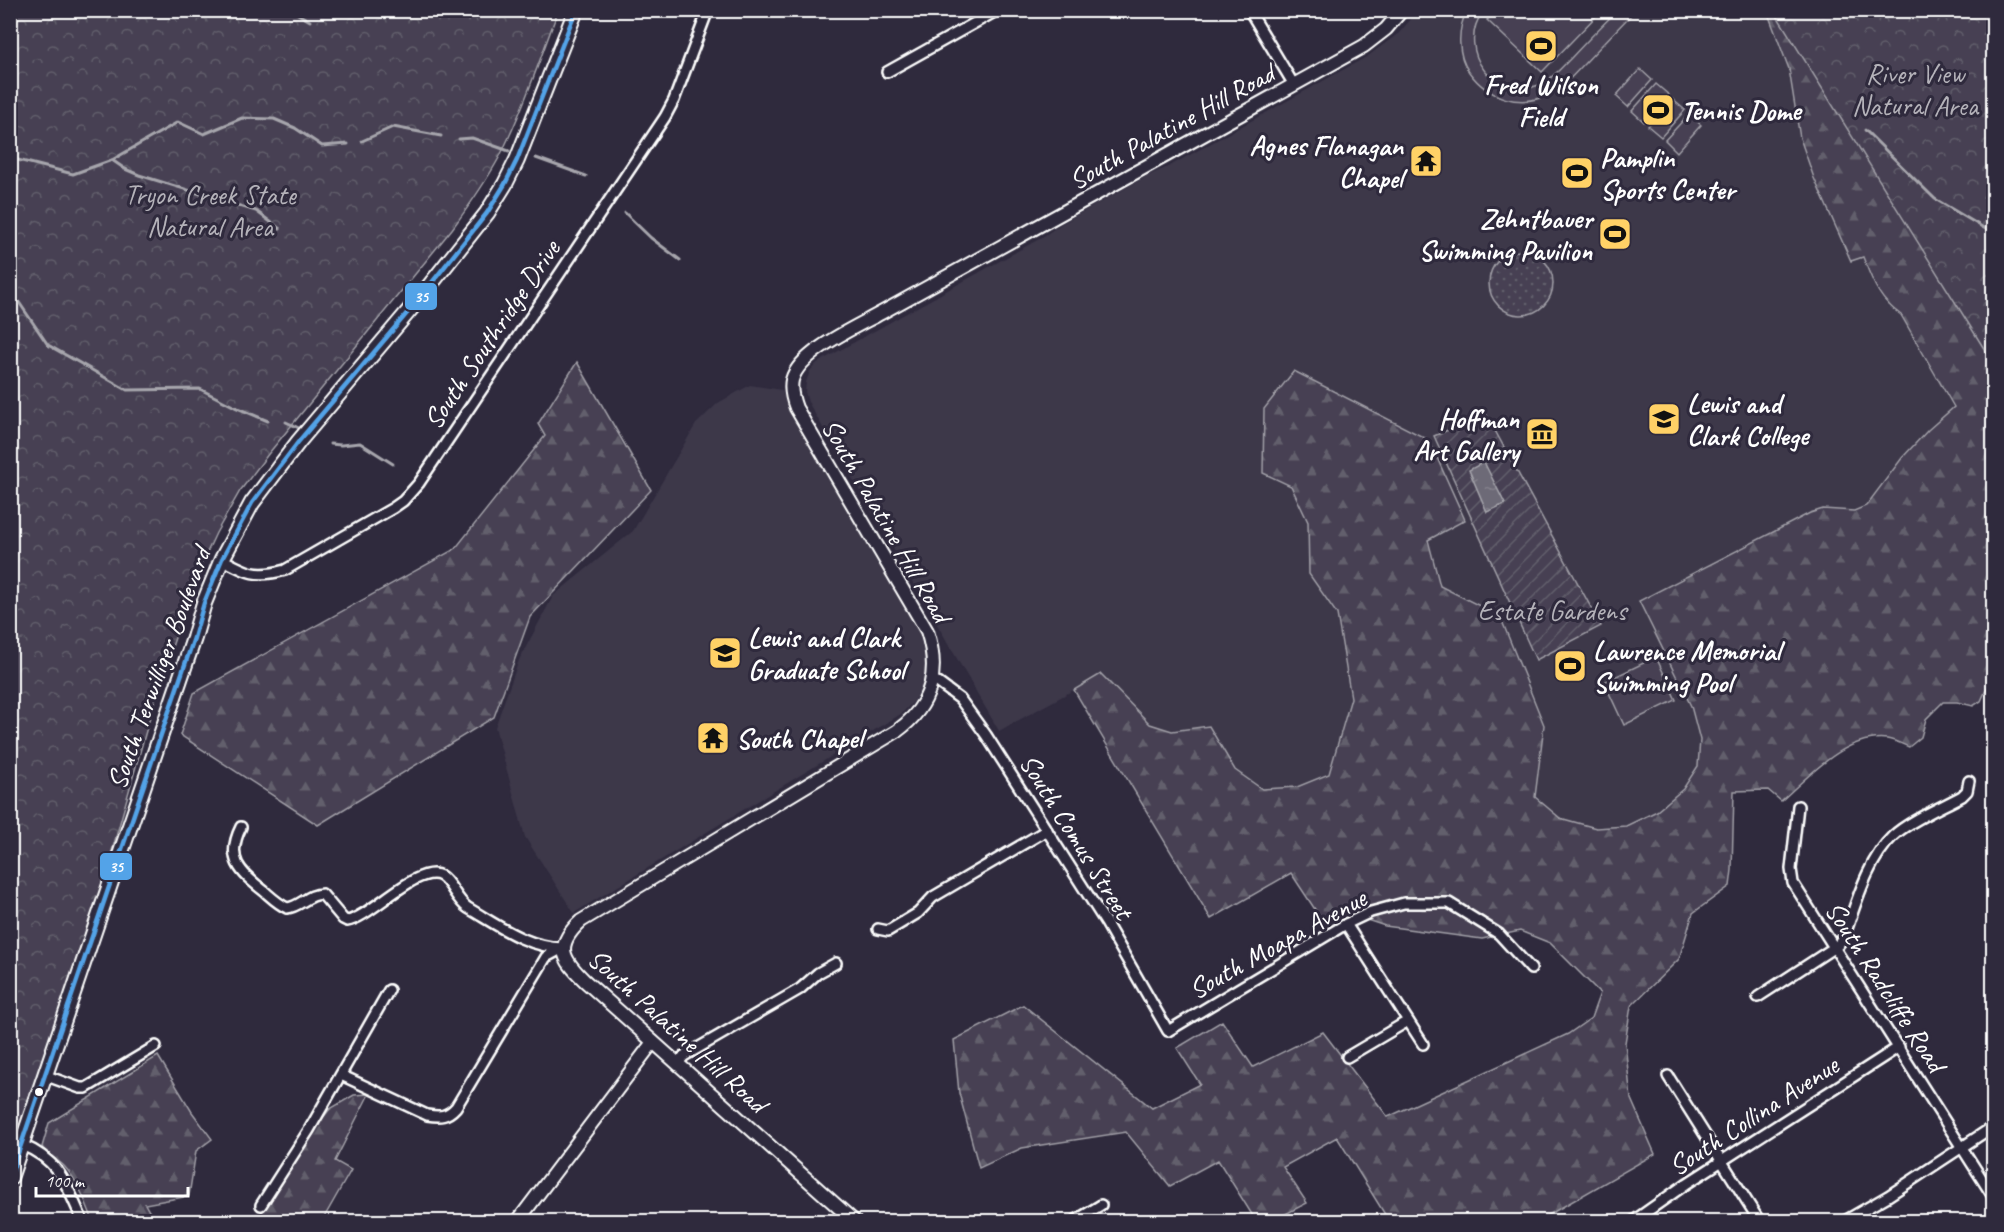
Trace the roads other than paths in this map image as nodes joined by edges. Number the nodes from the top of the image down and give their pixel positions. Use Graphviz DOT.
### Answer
graph roads {
  1 [pos="576,10"];
  2 [pos="708,10"];
  3 [pos="998,10"];
  4 [pos="1249,10"];
  5 [pos="1402,10"];
  6 [pos="886,72"];
  7 [pos="1294,85"];
  8 [pos="222,559"];
  9 [pos="933,679"];
  10 [pos="1969,782"];
  11 [pos="1798,806"];
  12 [pos="241,827"];
  13 [pos="1047,830"];
  14 [pos="1346,924"];
  15 [pos="878,929"];
  16 [pos="1835,947"];
  17 [pos="563,948"];
  18 [pos="836,963"];
  19 [pos="1531,969"];
  20 [pos="390,990"];
  21 [pos="1758,998"];
  22 [pos="1408,1021"];
  23 [pos="1168,1030"];
  24 [pos="653,1042"];
  25 [pos="1423,1044"];
  26 [pos="156,1046"];
  27 [pos="1899,1047"];
  28 [pos="1347,1057"];
  29 [pos="678,1063"];
  30 [pos="44,1075"];
  31 [pos="341,1075"];
  32 [pos="1668,1076"];
  33 [pos="1994,1126"];
  34 [pos="22,1145"];
  35 [pos="1962,1147"];
  36 [pos="1723,1161"];
  37 [pos="10,1178"];
  38 [pos="1994,1198"];
  39 [pos="261,1205"];
  40 [pos="1101,1205"];
  41 [pos="82,1221"];
  42 [pos="517,1221"];
  43 [pos="855,1221"];
  44 [pos="1073,1221"];
  45 [pos="1632,1221"];
  46 [pos="1760,1221"];
  47 [pos="1843,1221"];
  1 -- 8 [label="main road, South Terwilliger Boulevard"];
  2 -- 8 [label="street, South Southridge Drive"];
  3 -- 6 [label="street"];
  4 -- 7 [label="street"];
  5 -- 7 [label="street, South Palatine Hill Road"];
  7 -- 9 [label="street, South Palatine Hill Road"];
  8 -- 30 [label="main road, South Terwilliger Boulevard"];
  9 -- 13 [label="street, South Comus Street"];
  9 -- 17 [label="street, South Palatine Hill Road"];
  10 -- 16 [label="street"];
  11 -- 16 [label="street, South Radcliffe Road"];
  12 -- 17 [label="street"];
  13 -- 15 [label="street"];
  13 -- 23 [label="street, South Comus Street"];
  14 -- 19 [label="street, South Moapa Avenue"];
  14 -- 22 [label="street"];
  14 -- 23 [label="street, South Moapa Avenue"];
  16 -- 21 [label="street"];
  16 -- 27 [label="street, South Radcliffe Road"];
  17 -- 24 [label="street, South Palatine Hill Road"];
  17 -- 31 [label="street"];
  18 -- 29 [label="street"];
  20 -- 31 [label="street"];
  22 -- 25 [label="street"];
  22 -- 28 [label="street"];
  24 -- 29 [label="street, South Palatine Hill Road"];
  24 -- 42 [label="street"];
  26 -- 30 [label="street"];
  27 -- 35 [label="street, South Radcliffe Road"];
  27 -- 36 [label="street, South Collina Avenue"];
  29 -- 43 [label="street, South Palatine Hill Road"];
  30 -- 34 [label="main road, South Terwilliger Boulevard"];
  31 -- 39 [label="street"];
  32 -- 36 [label="street"];
  33 -- 35 [label="street"];
  34 -- 37 [label="main road, South Terwilliger Boulevard"];
  34 -- 41 [label="street"];
  35 -- 38 [label="street, South Radcliffe Road"];
  35 -- 47 [label="street"];
  36 -- 45 [label="street, South Collina Avenue"];
  36 -- 46 [label="street"];
  40 -- 44 [label="street"];
}
